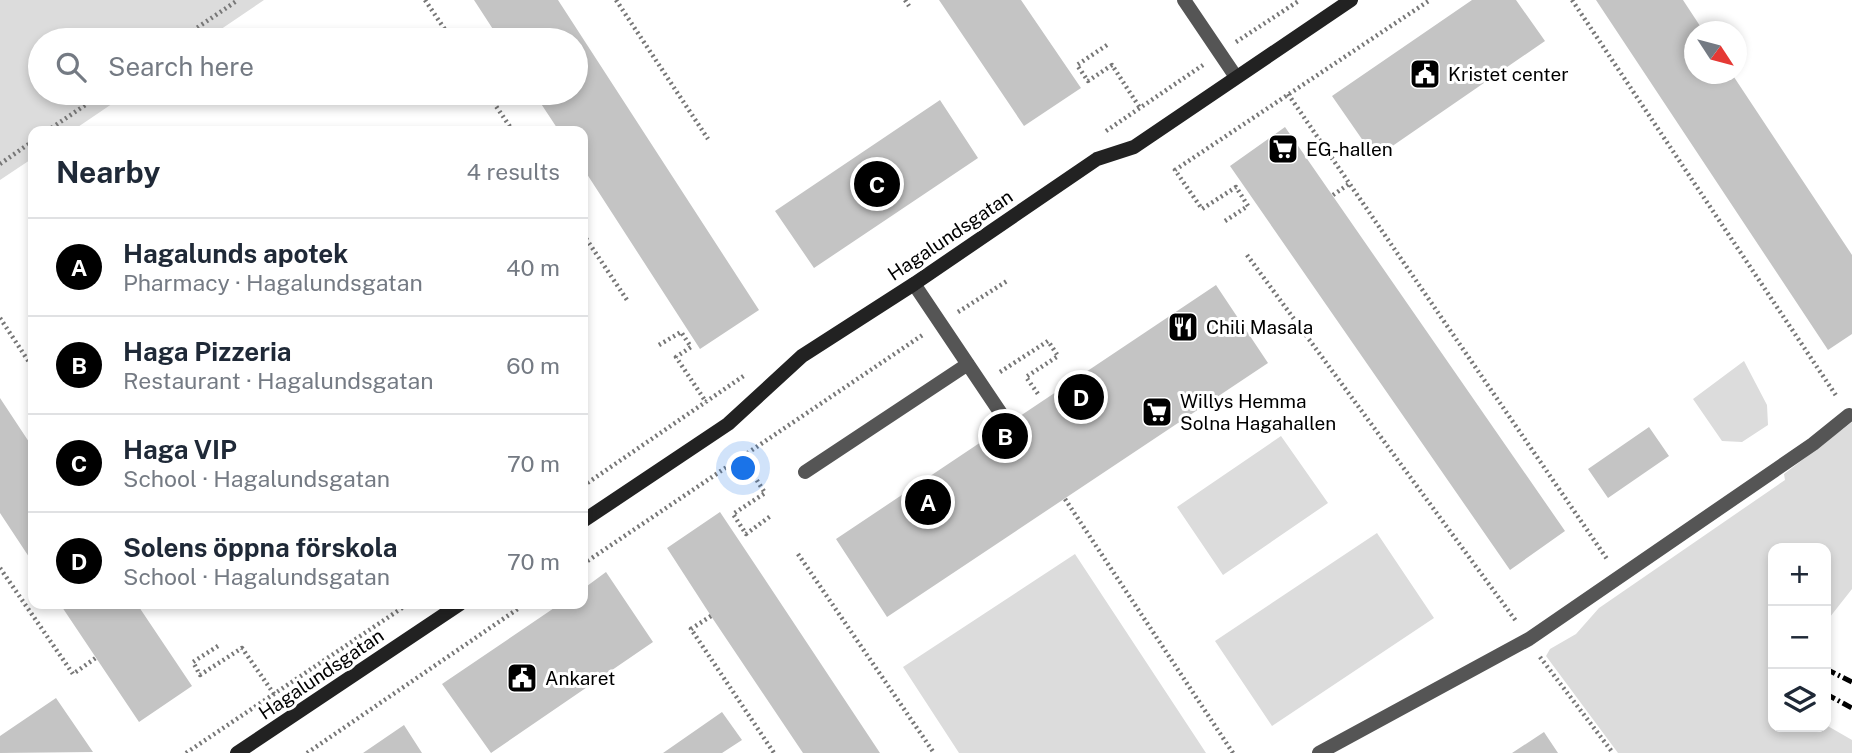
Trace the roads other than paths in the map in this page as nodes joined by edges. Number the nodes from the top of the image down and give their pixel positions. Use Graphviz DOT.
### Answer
graph roads {
  1 [pos="1184,0"];
  2 [pos="1351,0"];
  3 [pos="1236,77"];
  4 [pos="914,284"];
  5 [pos="968,364"];
  6 [pos="1849,415"];
  7 [pos="1008,424"];
  8 [pos="805,472"];
  9 [pos="588,518"];
  10 [pos="453,609"];
  11 [pos="237,753"];
  12 [pos="1319,753"];
  1 -- 3 [label="lane"];
  2 -- 3 [label="street, Hagalundsgatan"];
  3 -- 4 [label="street, Hagalundsgatan"];
  4 -- 5 [label="lane"];
  4 -- 9 [label="street, Hagalundsgatan"];
  5 -- 7 [label="lane"];
  5 -- 8 [label="lane"];
  6 -- 12 [label="lane"];
  10 -- 11 [label="street, Hagalundsgatan"];
}
